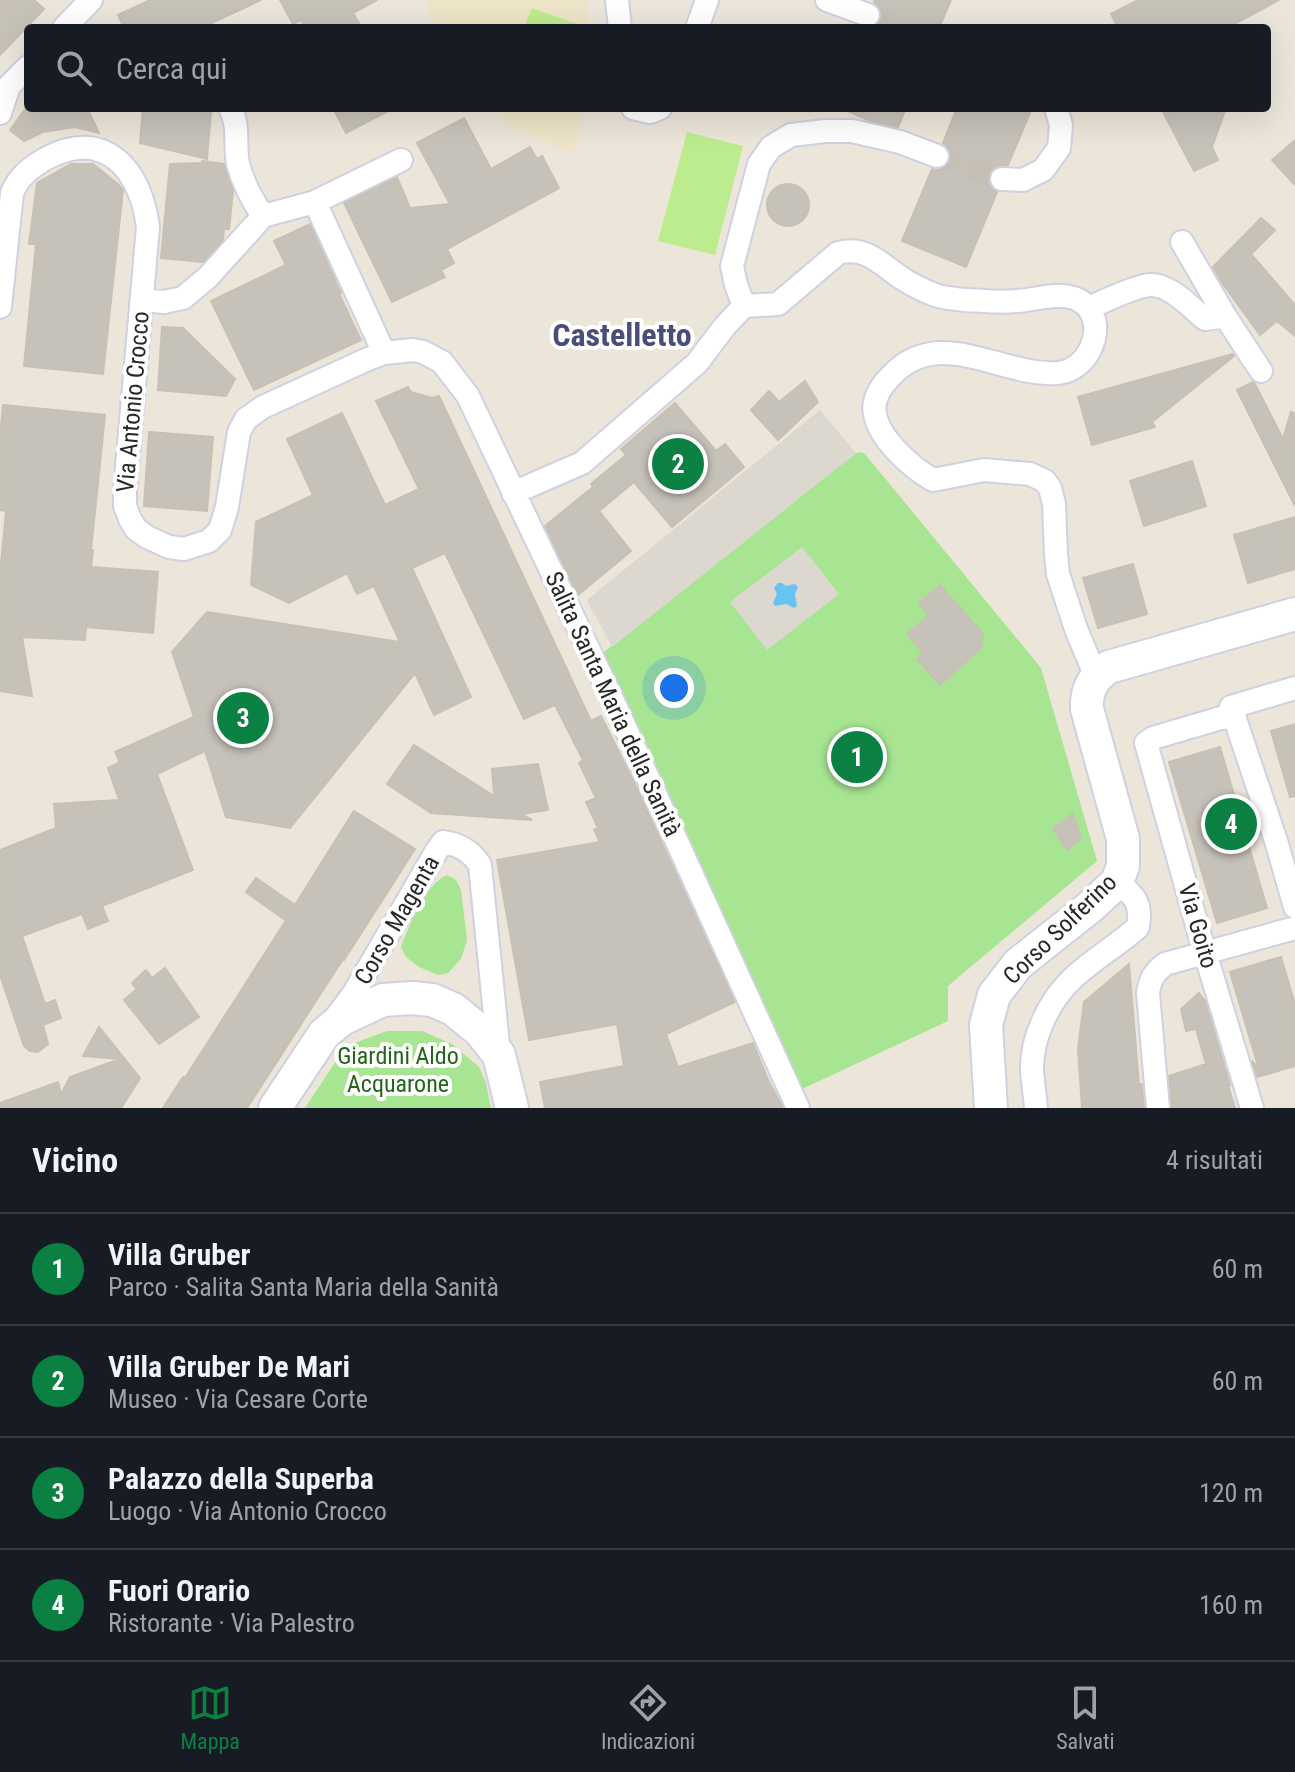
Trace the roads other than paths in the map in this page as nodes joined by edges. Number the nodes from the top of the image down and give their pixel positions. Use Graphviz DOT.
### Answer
graph roads {
  1 [pos="91,0"];
  2 [pos="617,0"];
  3 [pos="707,0"];
  4 [pos="827,0"];
  5 [pos="868,15"];
  6 [pos="68,24"];
  7 [pos="620,24"];
  8 [pos="698,24"];
  9 [pos="24,71"];
  10 [pos="232,112"];
  11 [pos="1057,112"];
  12 [pos="0,113"];
  13 [pos="937,156"];
  14 [pos="401,160"];
  15 [pos="1002,179"];
  16 [pos="315,202"];
  17 [pos="263,216"];
  18 [pos="1182,242"];
  19 [pos="142,300"];
  20 [pos="744,306"];
  21 [pos="0,307"];
  22 [pos="1089,308"];
  23 [pos="1225,316"];
  24 [pos="384,353"];
  25 [pos="1261,371"];
  26 [pos="513,493"];
  27 [pos="1295,614"];
  28 [pos="1096,677"];
  29 [pos="1295,688"];
  30 [pos="1235,716"];
  31 [pos="1117,882"];
  32 [pos="1295,907"];
  33 [pos="1295,928"];
  34 [pos="1205,952"];
  35 [pos="324,1034"];
  36 [pos="499,1055"];
  37 [pos="275,1108"];
  38 [pos="512,1108"];
  39 [pos="798,1108"];
  40 [pos="991,1108"];
  41 [pos="1036,1108"];
  42 [pos="1158,1108"];
  43 [pos="1252,1108"];
  1 -- 6 [label="street"];
  2 -- 7 [label="street"];
  3 -- 8 [label="street"];
  4 -- 5 [label="street"];
  9 -- 12 [label="street"];
  10 -- 17 [label="street"];
  11 -- 15 [label="street"];
  13 -- 20 [label="street"];
  14 -- 16 [label="street"];
  16 -- 17 [label="street"];
  16 -- 24 [label="street"];
  17 -- 19 [label="street"];
  18 -- 23 [label="street"];
  19 -- 21 [label="street, Via Antonio Crocco"];
  19 -- 24 [label="street, Via Antonio Crocco"];
  20 -- 22 [label="street"];
  20 -- 26 [label="street"];
  22 -- 23 [label="street"];
  22 -- 28 [label="street"];
  23 -- 25 [label="street"];
  24 -- 26 [label="street, Salita Santa Maria della Sanità"];
  26 -- 39 [label="street, Salita Santa Maria della Sanità"];
  27 -- 28 [label="street"];
  28 -- 31 [label="street, Corso Solferino"];
  29 -- 30 [label="street"];
  30 -- 32 [label="street"];
  30 -- 34 [label="street, Via Goito"];
  31 -- 40 [label="street, Corso Solferino"];
  31 -- 41 [label="street"];
  33 -- 34 [label="street"];
  34 -- 42 [label="street"];
  34 -- 43 [label="street, Via Goito"];
  35 -- 36 [label="street, Corso Magenta"];
  35 -- 36 [label="street, Corso Magenta"];
  35 -- 37 [label="street, Corso Magenta"];
  36 -- 38 [label="street, Corso Magenta"];
}
